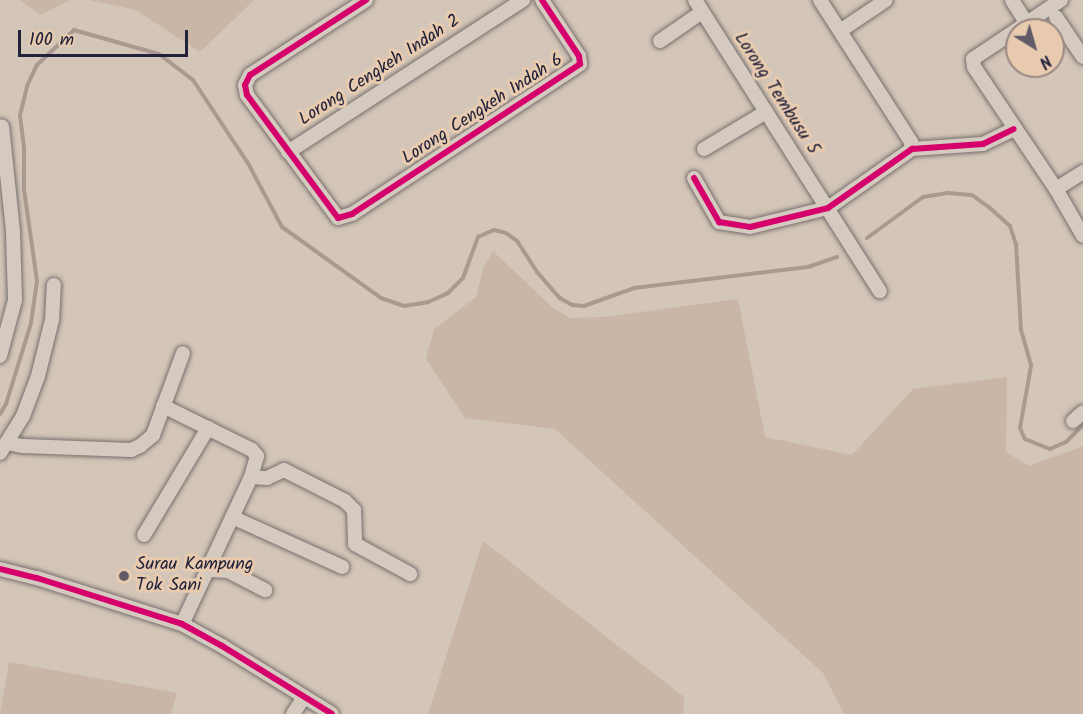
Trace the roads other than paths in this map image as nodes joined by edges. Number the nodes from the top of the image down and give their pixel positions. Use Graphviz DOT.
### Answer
graph roads {
  1 [pos="366,0"];
  2 [pos="523,0"];
  3 [pos="542,0"];
  4 [pos="820,0"];
  5 [pos="886,0"];
  6 [pos="1012,0"];
  7 [pos="1061,0"];
  8 [pos="699,6"];
  9 [pos="1056,17"];
  10 [pos="1023,18"];
  11 [pos="1032,18"];
  12 [pos="840,31"];
  13 [pos="1005,37"];
  14 [pos="660,41"];
  15 [pos="1083,57"];
  16 [pos="766,111"];
  17 [pos="2,126"];
  18 [pos="1014,129"];
  19 [pos="704,149"];
  20 [pos="912,149"];
  21 [pos="288,152"];
  22 [pos="1083,172"];
  23 [pos="694,178"];
  24 [pos="1056,189"];
  25 [pos="828,208"];
  26 [pos="1083,236"];
  27 [pos="54,285"];
  28 [pos="880,291"];
  29 [pos="183,353"];
  30 [pos="0,356"];
  31 [pos="163,406"];
  32 [pos="208,428"];
  33 [pos="4,448"];
  34 [pos="251,477"];
  35 [pos="232,517"];
  36 [pos="144,536"];
  37 [pos="342,567"];
  38 [pos="0,569"];
  39 [pos="208,570"];
  40 [pos="410,574"];
  41 [pos="265,590"];
  42 [pos="182,624"];
  43 [pos="304,697"];
  44 [pos="293,714"];
  45 [pos="332,714"];
  1 -- 21 [label="street"];
  2 -- 21 [label="street, Lorong Cengkeh Indah 2"];
  3 -- 21 [label="street, Lorong Cengkeh Indah 6"];
  4 -- 12 [label="street"];
  5 -- 12 [label="street"];
  6 -- 10 [label="street"];
  7 -- 11 [label="street"];
  8 -- 14 [label="street"];
  8 -- 16 [label="street, Lorong Tembusu 5"];
  9 -- 15 [label="street"];
  12 -- 20 [label="street"];
  13 -- 18 [label="street"];
  16 -- 19 [label="street"];
  16 -- 25 [label="street, Lorong Tembusu 5"];
  17 -- 30 [label="street"];
  18 -- 20 [label="street"];
  18 -- 24 [label="street"];
  20 -- 25 [label="street"];
  22 -- 24 [label="street"];
  23 -- 25 [label="street"];
  24 -- 26 [label="street"];
  25 -- 28 [label="street, Lorong Tembusu 5"];
  27 -- 33 [label="street"];
  29 -- 31 [label="street"];
  31 -- 32 [label="street"];
  31 -- 33 [label="street"];
  32 -- 34 [label="street"];
  32 -- 36 [label="street"];
  34 -- 35 [label="street"];
  34 -- 40 [label="street"];
  35 -- 37 [label="street"];
  35 -- 39 [label="street"];
  38 -- 42 [label="street"];
  39 -- 41 [label="street"];
  39 -- 42 [label="street"];
  42 -- 43 [label="street"];
  43 -- 44 [label="street"];
  43 -- 45 [label="street"];
}
